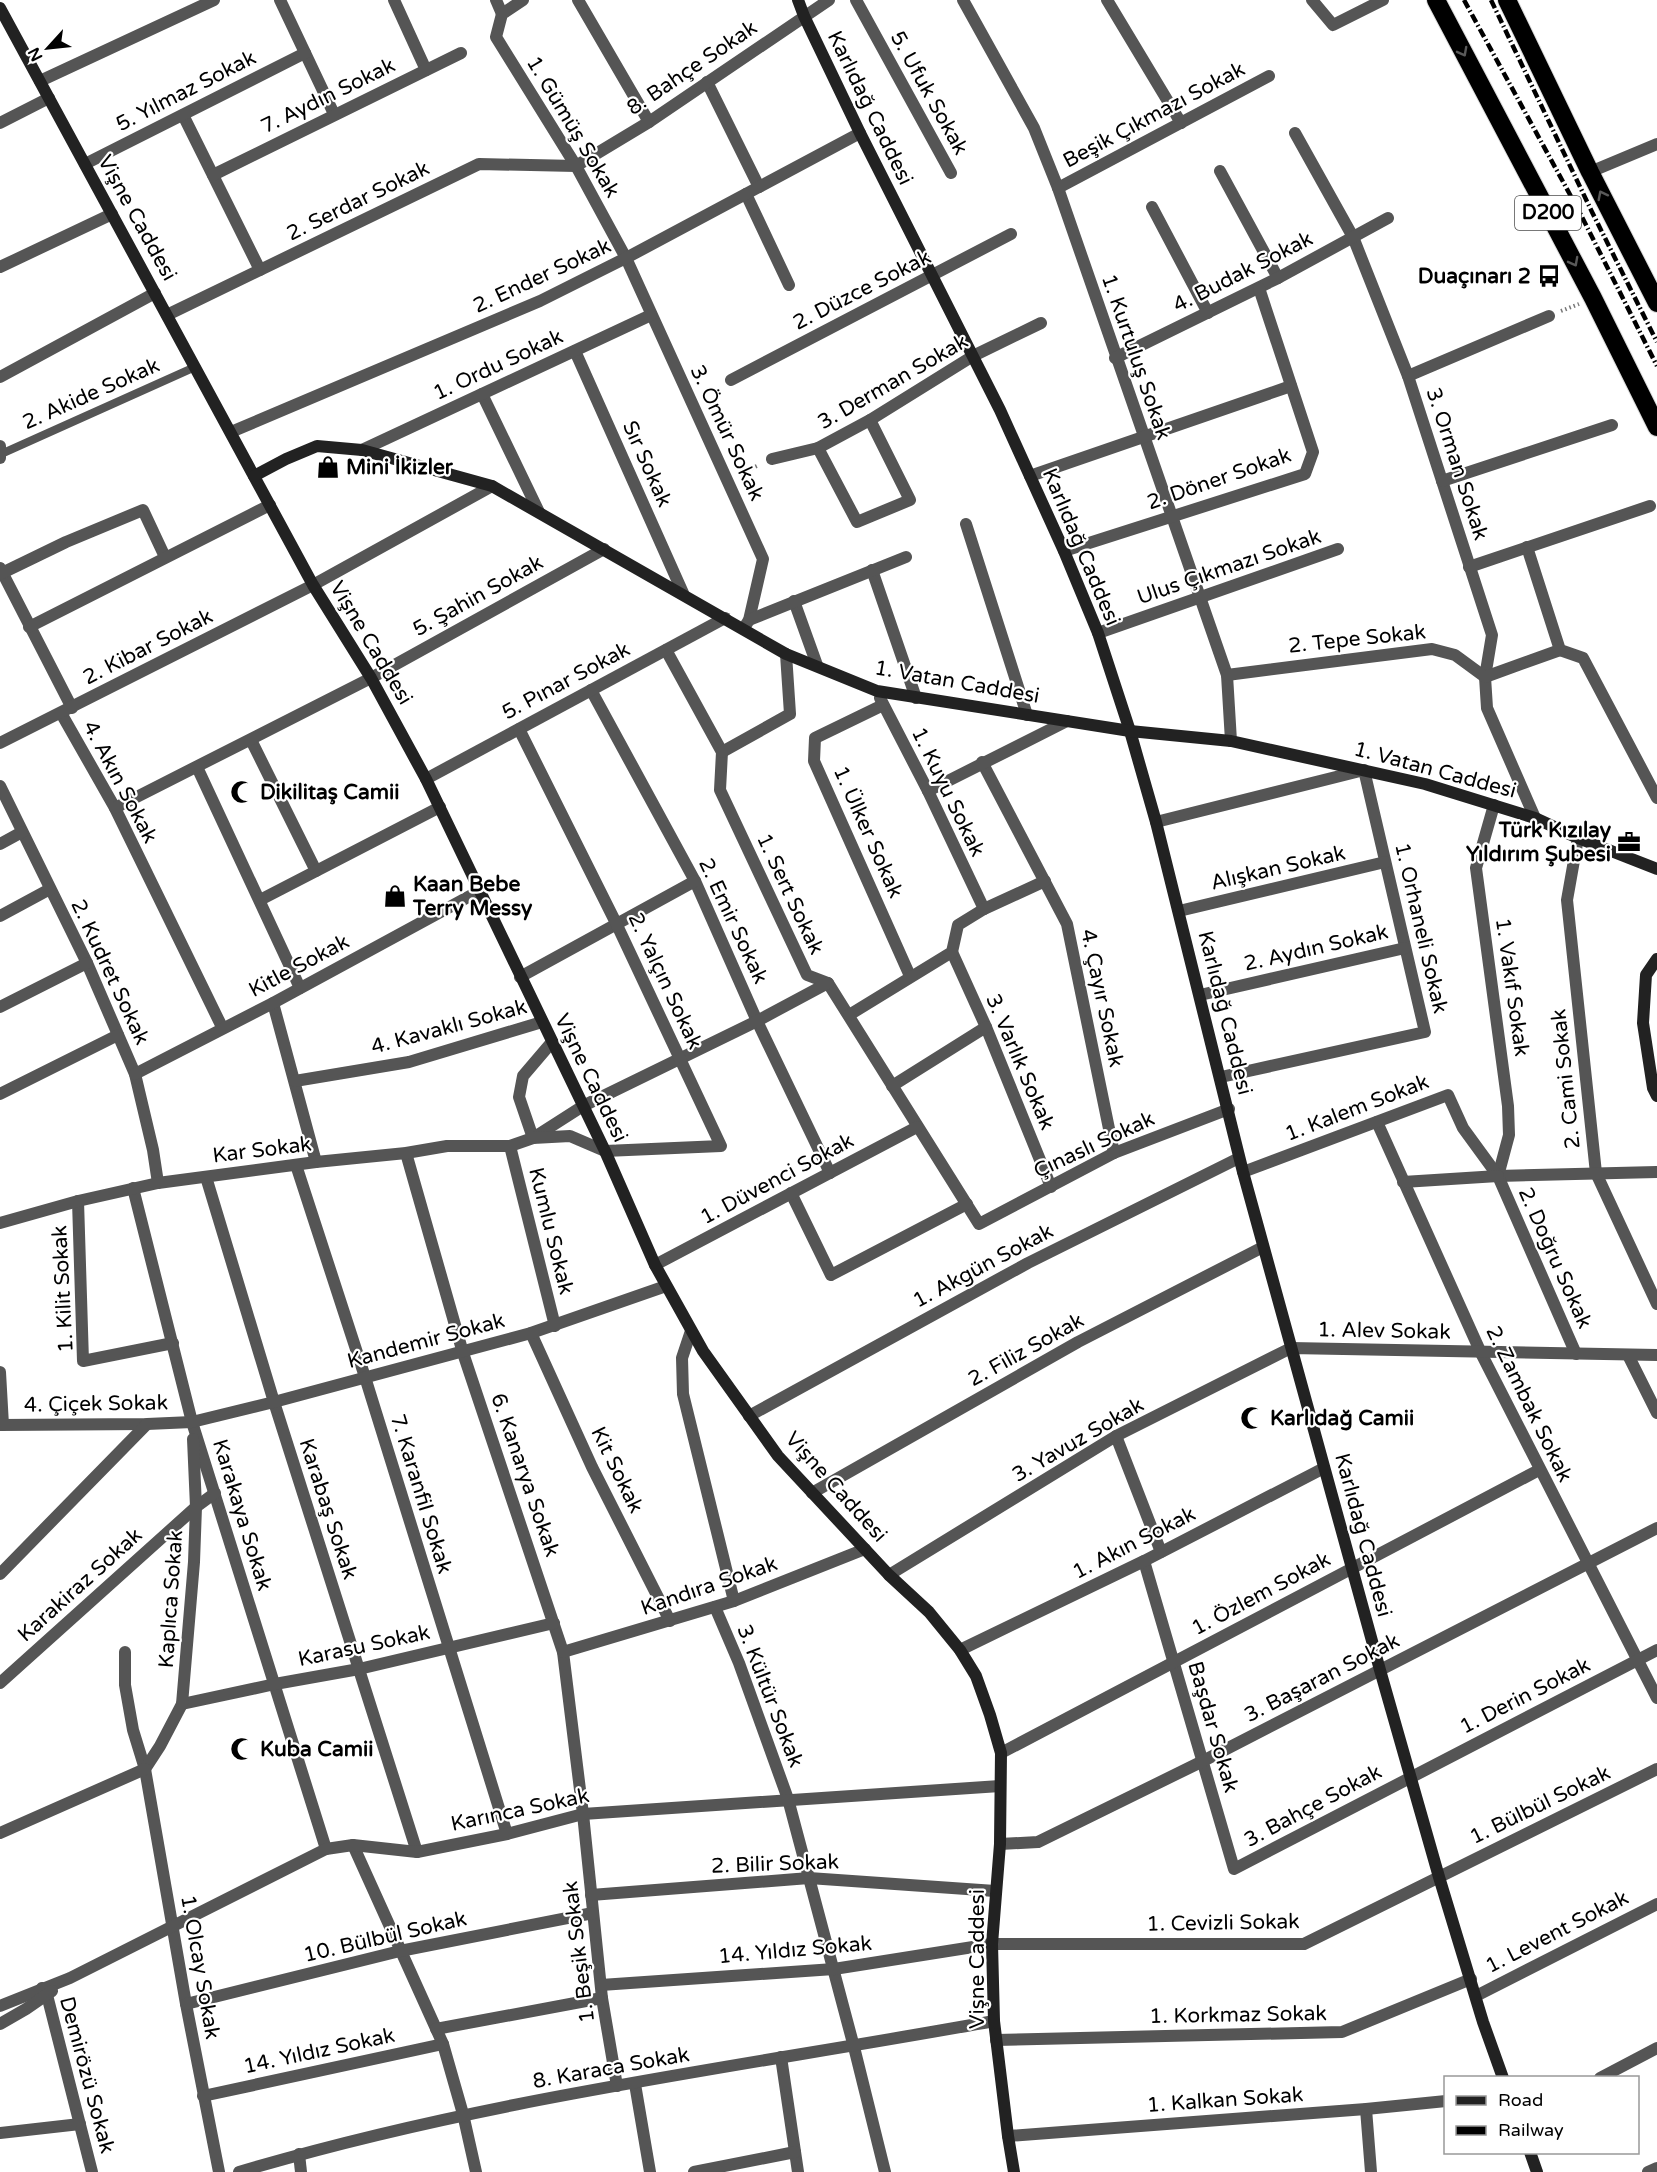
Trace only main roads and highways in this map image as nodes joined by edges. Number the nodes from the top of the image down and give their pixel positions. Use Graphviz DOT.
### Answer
graph roads {
  1 [pos="793,0"];
  2 [pos="798,0"];
  3 [pos="1436,0"];
  4 [pos="1507,0"];
  5 [pos="0,8"];
  6 [pos="804,15"];
  7 [pos="1657,303"];
  8 [pos="1657,427"];
  9 [pos="254,476"];
  10 [pos="1131,731"];
  11 [pos="1657,869"];
  12 [pos="1657,959"];
  13 [pos="1657,1096"];
  14 [pos="1502,2076"];
  15 [pos="1531,2154"];
  16 [pos="1014,2172"];
  17 [pos="1537,2172"];
  1 -- 6 [label="main road"];
  2 -- 6 [label="main road, Karlıdağ Caddesi"];
  3 -- 8 [label="highway, D200, one-way"];
  7 -- 4 [label="highway, D200, one-way"];
  5 -- 9 [label="main road, Vişne Caddesi"];
  6 -- 10 [label="main road, Karlıdağ Caddesi"];
  9 -- 10 [label="main road, 1. Vatan Caddesi"];
  9 -- 16 [label="main road, Vişne Caddesi"];
  10 -- 11 [label="main road, 1. Vatan Caddesi"];
  10 -- 14 [label="main road, Karlıdağ Caddesi"];
  12 -- 13 [label="main road"];
  15 -- 17 [label="main road"];
}
